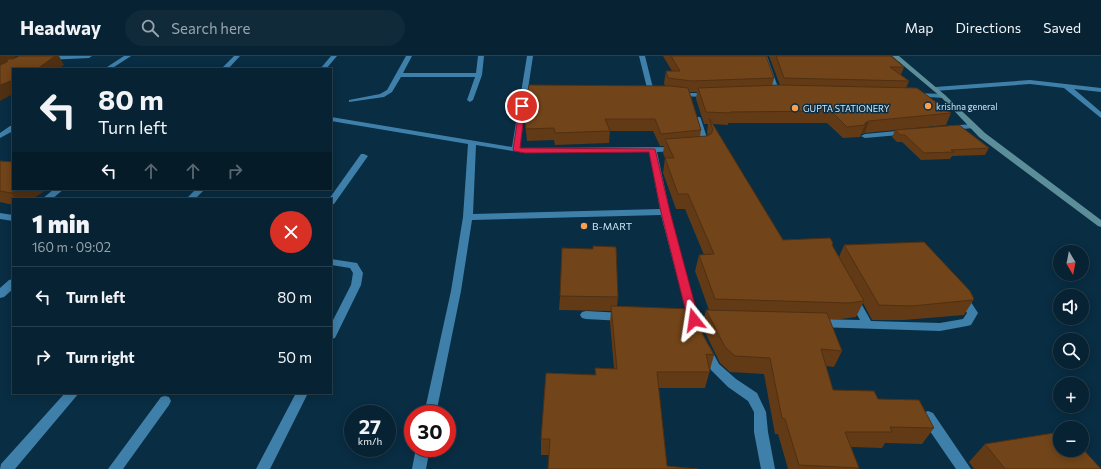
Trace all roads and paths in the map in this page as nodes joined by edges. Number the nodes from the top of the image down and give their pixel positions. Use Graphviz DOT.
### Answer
graph roads {
  1 [pos="89,56"];
  2 [pos="128,56"];
  3 [pos="238,56"];
  4 [pos="334,56"];
  5 [pos="409,56"];
  6 [pos="481,56"];
  7 [pos="530,56"];
  8 [pos="642,56"];
  9 [pos="764,56"];
  10 [pos="895,56"];
  11 [pos="36,58"];
  12 [pos="109,68"];
  13 [pos="225,68"];
  14 [pos="324,68"];
  15 [pos="399,75"];
  16 [pos="479,75"];
  17 [pos="1064,85"];
  18 [pos="935,89"];
  19 [pos="1101,90"];
  20 [pos="524,91"];
  21 [pos="548,92"];
  22 [pos="643,92"];
  23 [pos="651,92"];
  24 [pos="659,93"];
  25 [pos="770,93"];
  26 [pos="777,93"];
  27 [pos="785,93"];
  28 [pos="667,94"];
  29 [pos="714,95"];
  30 [pos="904,95"];
  31 [pos="943,96"];
  32 [pos="470,100"];
  33 [pos="351,101"];
  34 [pos="692,103"];
  35 [pos="1101,116"];
  36 [pos="332,119"];
  37 [pos="972,126"];
  38 [pos="942,128"];
  39 [pos="12,129"];
  40 [pos="912,131"];
  41 [pos="0,136"];
  42 [pos="865,136"];
  43 [pos="472,142"];
  44 [pos="516,150"];
  45 [pos="653,150"];
  46 [pos="364,156"];
  47 [pos="59,190"];
  48 [pos="200,190"];
  49 [pos="47,198"];
  50 [pos="191,198"];
  51 [pos="332,201"];
  52 [pos="665,212"];
  53 [pos="0,216"];
  54 [pos="468,217"];
  55 [pos="12,218"];
  56 [pos="1101,224"];
  57 [pos="332,262"];
  58 [pos="12,284"];
  59 [pos="956,290"];
  60 [pos="850,292"];
  61 [pos="0,294"];
  62 [pos="586,315"];
  63 [pos="632,317"];
  64 [pos="678,319"];
  65 [pos="694,320"];
  66 [pos="725,321"];
  67 [pos="804,323"];
  68 [pos="868,325"];
  69 [pos="332,333"];
  70 [pos="72,394"];
  71 [pos="301,394"];
  72 [pos="165,401"];
  73 [pos="432,405"];
  74 [pos="928,417"];
  75 [pos="421,457"];
  76 [pos="6,469"];
  77 [pos="115,469"];
  78 [pos="263,469"];
  79 [pos="419,469"];
  80 [pos="768,469"];
  81 [pos="964,469"];
  1 -- 11 [label="street"];
  2 -- 12 [label="street"];
  3 -- 13 [label="street"];
  4 -- 14 [label="street"];
  5 -- 15 [label="street"];
  6 -- 16 [label="street"];
  7 -- 20 [label="street"];
  8 -- 23 [label="street"];
  9 -- 26 [label="street"];
  10 -- 18 [label="street"];
  15 -- 16 [label="street"];
  15 -- 33 [label="street"];
  16 -- 32 [label="street"];
  17 -- 18 [label="street"];
  17 -- 19 [label="street"];
  17 -- 35 [label="street"];
  18 -- 31 [label="street"];
  20 -- 21 [label="street"];
  20 -- 44 [label="street"];
  22 -- 23 [label="street"];
  23 -- 24 [label="street"];
  25 -- 26 [label="street"];
  26 -- 27 [label="street"];
  28 -- 34 [label="street"];
  29 -- 34 [label="street"];
  30 -- 31 [label="street"];
  31 -- 37 [label="street"];
  34 -- 45 [label="street"];
  36 -- 43 [label="street"];
  37 -- 38 [label="street"];
  37 -- 56 [label="street"];
  39 -- 41 [label="street"];
  40 -- 42 [label="street"];
  43 -- 44 [label="street"];
  43 -- 54 [label="street"];
  44 -- 45 [label="street"];
  45 -- 52 [label="street"];
  46 -- 51 [label="street"];
  47 -- 49 [label="street"];
  48 -- 50 [label="street"];
  52 -- 54 [label="street"];
  52 -- 65 [label="street"];
  53 -- 55 [label="street"];
  54 -- 73 [label="street"];
  57 -- 69 [label="street"];
  58 -- 61 [label="street"];
  59 -- 68 [label="street"];
  60 -- 68 [label="street"];
  62 -- 63 [label="street"];
  64 -- 65 [label="street"];
  65 -- 66 [label="street"];
  65 -- 80 [label="street"];
  67 -- 68 [label="street"];
  70 -- 76 [label="street"];
  71 -- 78 [label="street"];
  72 -- 77 [label="street"];
  74 -- 81 [label="street"];
  75 -- 79 [label="street"];
}
